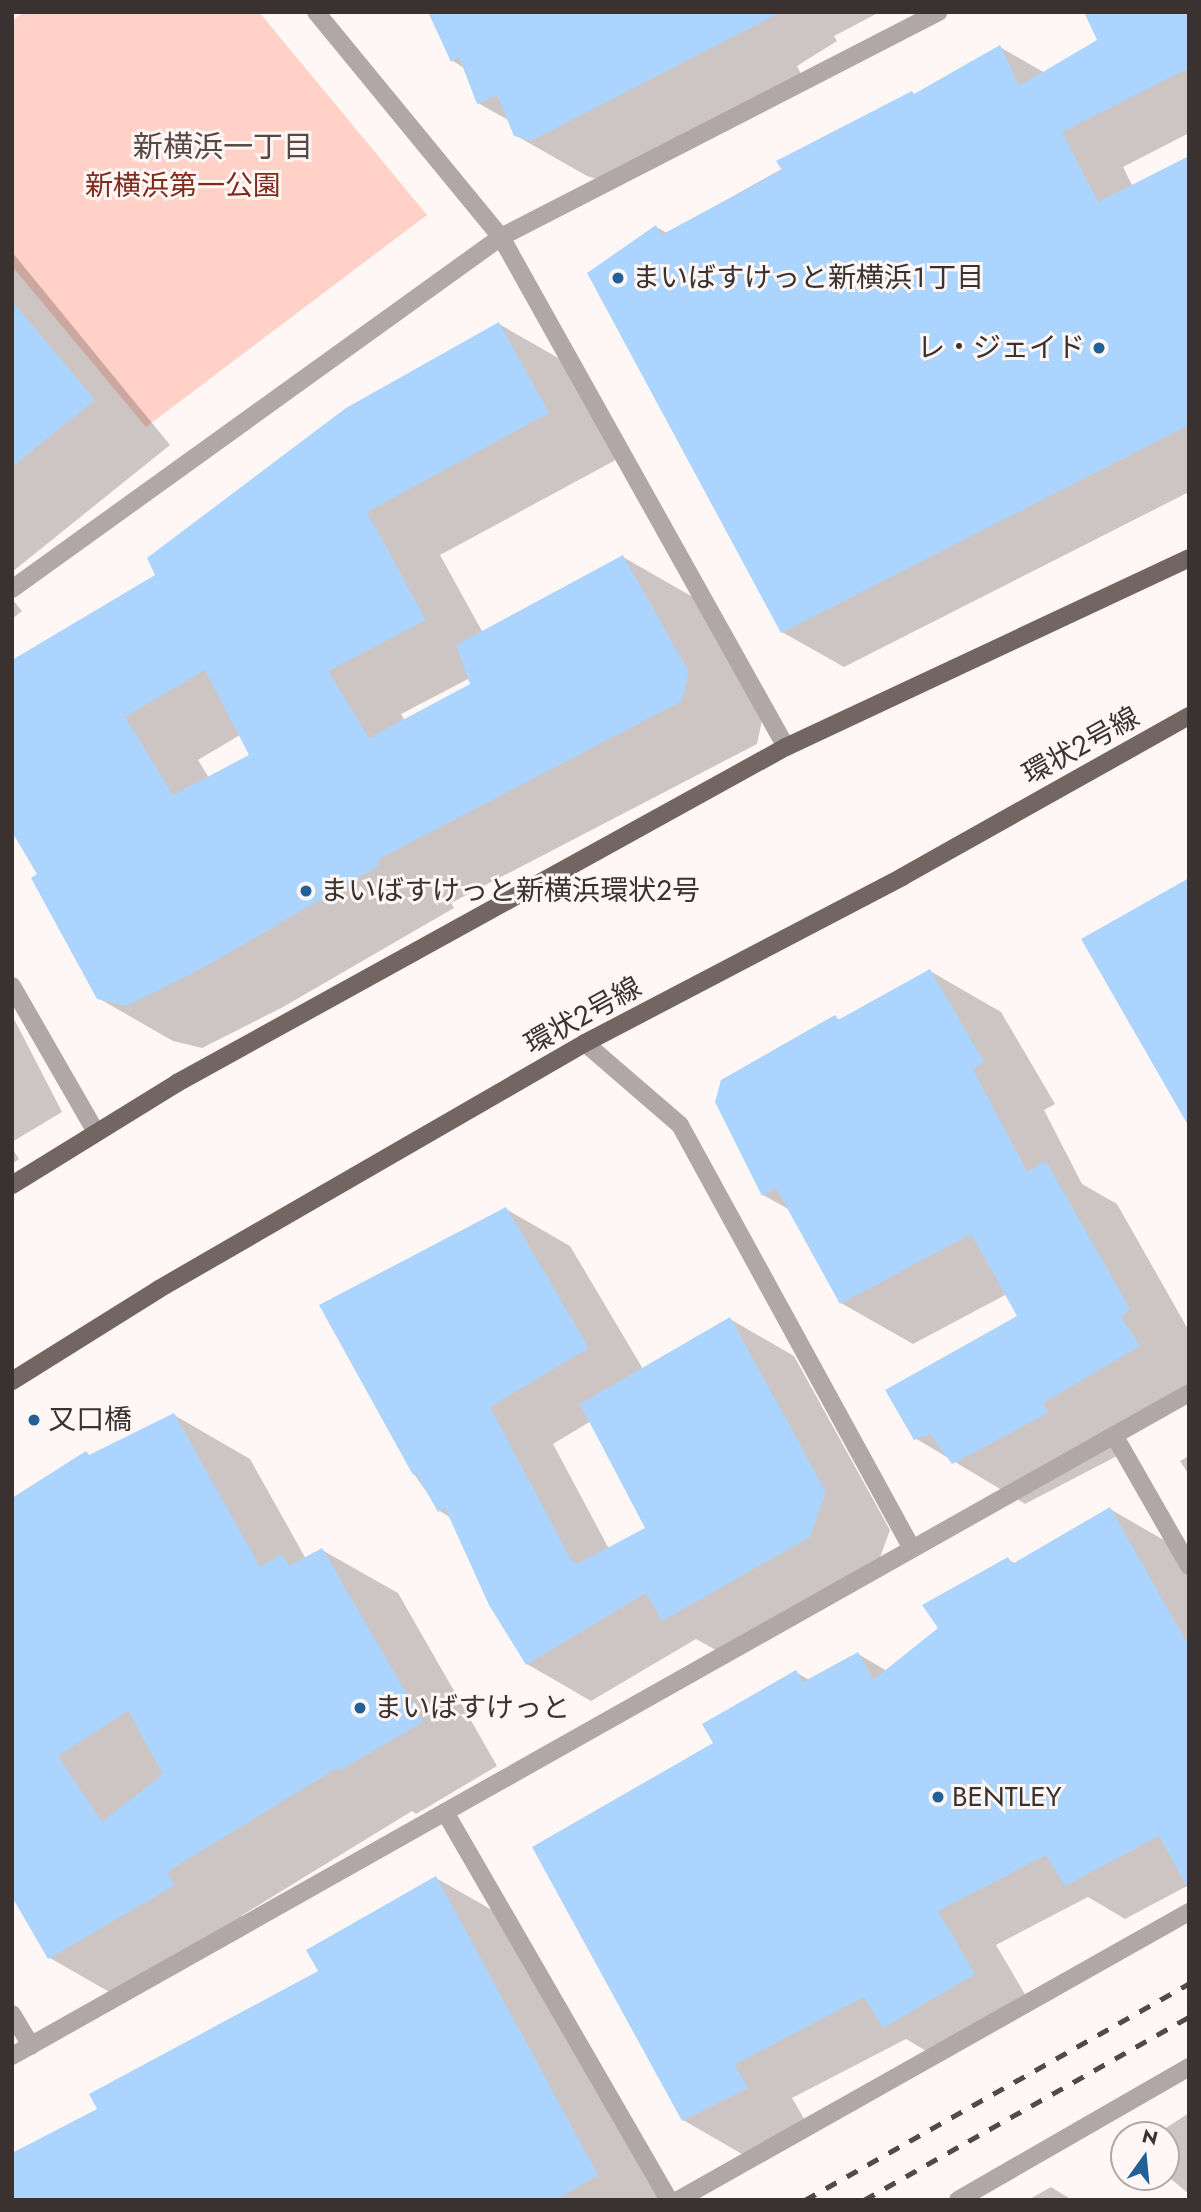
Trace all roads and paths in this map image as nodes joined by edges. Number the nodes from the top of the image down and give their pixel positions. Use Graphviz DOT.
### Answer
graph roads {
  1 [pos="316,12"];
  2 [pos="939,12"];
  3 [pos="501,237"];
  4 [pos="1189,558"];
  5 [pos="12,589"];
  6 [pos="1189,716"];
  7 [pos="786,747"];
  8 [pos="12,986"];
  9 [pos="585,1043"];
  10 [pos="96,1132"];
  11 [pos="12,1185"];
  12 [pos="12,1381"];
  13 [pos="1189,1393"];
  14 [pos="1114,1435"];
  15 [pos="912,1549"];
  16 [pos="1189,1566"];
  17 [pos="445,1812"];
  18 [pos="1189,1912"];
  19 [pos="12,2014"];
  20 [pos="31,2046"];
  21 [pos="12,2056"];
  22 [pos="1189,2067"];
  23 [pos="669,2200"];
  24 [pos="678,2200"];
  25 [pos="957,2200"];
  1 -- 3 [label="street"];
  2 -- 3 [label="street"];
  3 -- 5 [label="street"];
  3 -- 7 [label="street"];
  4 -- 7 [label="main road"];
  6 -- 9 [label="main road, 環状2号線"];
  7 -- 10 [label="main road"];
  8 -- 10 [label="street"];
  9 -- 12 [label="main road, 環状2号線"];
  9 -- 15 [label="street"];
  10 -- 11 [label="main road"];
  13 -- 14 [label="street"];
  14 -- 15 [label="street"];
  14 -- 16 [label="street"];
  15 -- 17 [label="street"];
  17 -- 20 [label="street"];
  17 -- 23 [label="street"];
  18 -- 24 [label="street"];
  19 -- 20 [label="street"];
  20 -- 21 [label="street"];
  22 -- 25 [label="street"];
}
